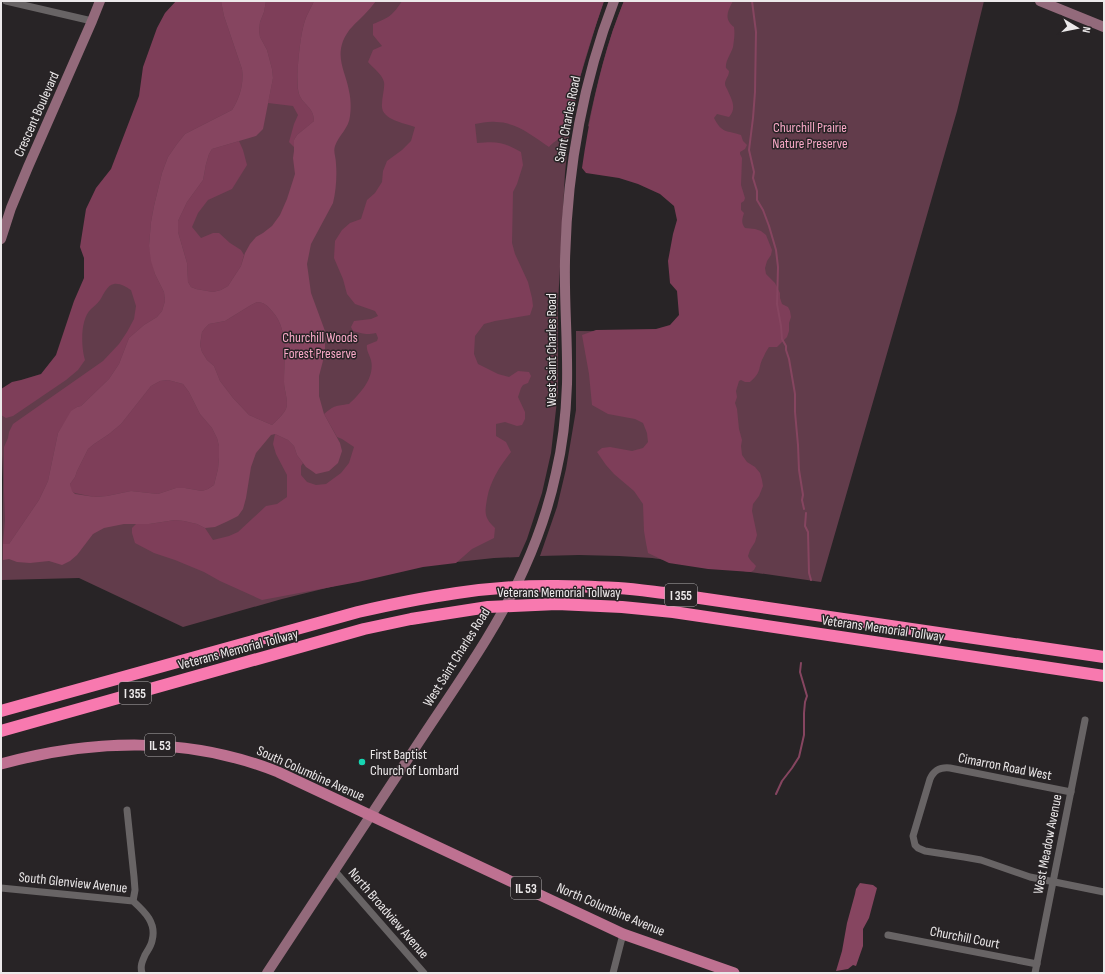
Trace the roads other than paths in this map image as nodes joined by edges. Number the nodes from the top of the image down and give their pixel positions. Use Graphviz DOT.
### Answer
graph roads {
  1 [pos="6,1"];
  2 [pos="100,1"];
  3 [pos="614,1"];
  4 [pos="1040,1"];
  5 [pos="92,21"];
  6 [pos="1104,27"];
  7 [pos="1,239"];
  8 [pos="565,247"];
  9 [pos="1104,658"];
  10 [pos="1104,676"];
  11 [pos="1,711"];
  12 [pos="1085,720"];
  13 [pos="1,730"];
  14 [pos="1,764"];
  15 [pos="1071,792"];
  16 [pos="127,810"];
  17 [pos="371,816"];
  18 [pos="334,870"];
  19 [pos="1053,882"];
  20 [pos="1,888"];
  21 [pos="1104,892"];
  22 [pos="133,901"];
  23 [pos="623,934"];
  24 [pos="888,935"];
  25 [pos="1037,964"];
  26 [pos="142,973"];
  27 [pos="267,973"];
  28 [pos="424,973"];
  29 [pos="614,973"];
  30 [pos="734,973"];
  31 [pos="1035,973"];
  1 -- 5 [label="street"];
  2 -- 5 [label="main road, Crescent Boulevard"];
  3 -- 8 [label="main road, Saint Charles Road"];
  4 -- 6 [label="main road"];
  5 -- 7 [label="main road, Crescent Boulevard"];
  8 -- 17 [label="main road, West Saint Charles Road"];
  9 -- 11 [label="highway, Veterans Memorial Tollway / I 355"];
  10 -- 13 [label="highway, Veterans Memorial Tollway / I 355"];
  12 -- 15 [label="street, West Meadow Avenue"];
  14 -- 17 [label="main road, South Columbine Avenue / IL 53"];
  15 -- 19 [label="street, West Meadow Avenue"];
  15 -- 19 [label="street, Cimarron Road West"];
  16 -- 22 [label="street"];
  17 -- 18 [label="main road, West Saint Charles Road"];
  17 -- 23 [label="main road, North Columbine Avenue / IL 53"];
  18 -- 27 [label="main road, West Saint Charles Road"];
  18 -- 28 [label="street, North Broadview Avenue"];
  19 -- 21 [label="street"];
  19 -- 25 [label="street, West Meadow Avenue"];
  20 -- 22 [label="street, South Glenview Avenue"];
  22 -- 26 [label="street, South Glenview Avenue"];
  23 -- 29 [label="street"];
  23 -- 30 [label="main road, North Columbine Avenue / IL 53"];
  24 -- 25 [label="street, Churchill Court"];
  25 -- 31 [label="street, West Meadow Avenue"];
}
